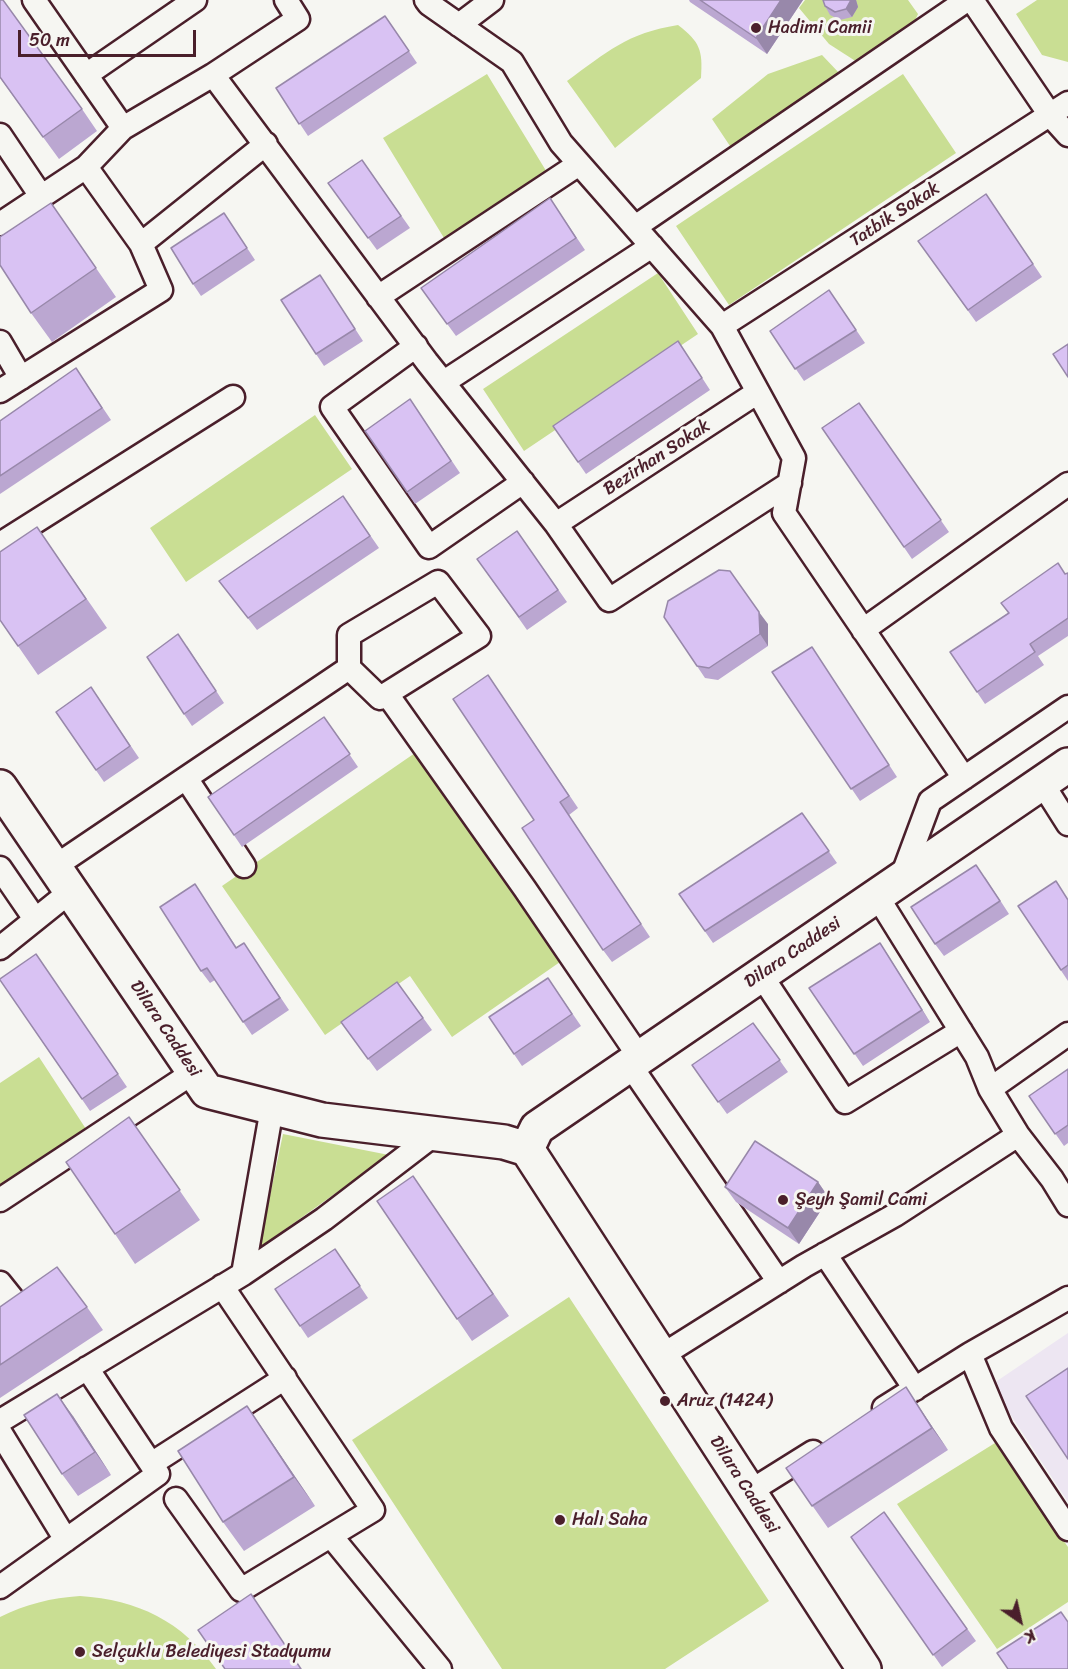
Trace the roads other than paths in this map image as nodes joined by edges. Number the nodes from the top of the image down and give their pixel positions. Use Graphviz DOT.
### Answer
graph roads {
  1 [pos="34,0"];
  2 [pos="195,0"];
  3 [pos="286,0"];
  4 [pos="426,0"];
  5 [pos="492,0"];
  6 [pos="967,0"];
  7 [pos="972,0"];
  8 [pos="459,25"];
  9 [pos="86,75"];
  10 [pos="213,75"];
  11 [pos="1059,109"];
  12 [pos="123,128"];
  13 [pos="0,135"];
  14 [pos="1068,135"];
  15 [pos="266,144"];
  16 [pos="579,164"];
  17 [pos="86,167"];
  18 [pos="41,196"];
  19 [pos="0,224"];
  20 [pos="634,227"];
  21 [pos="141,244"];
  22 [pos="652,246"];
  23 [pos="378,297"];
  24 [pos="722,326"];
  25 [pos="0,342"];
  26 [pos="416,346"];
  27 [pos="21,378"];
  28 [pos="444,382"];
  29 [pos="0,392"];
  30 [pos="758,392"];
  31 [pos="233,397"];
  32 [pos="523,482"];
  33 [pos="790,483"];
  34 [pos="1068,484"];
  35 [pos="556,524"];
  36 [pos="0,544"];
  37 [pos="863,630"];
  38 [pos="349,668"];
  39 [pos="387,694"];
  40 [pos="1068,707"];
  41 [pos="1055,774"];
  42 [pos="186,778"];
  43 [pos="964,778"];
  44 [pos="0,787"];
  45 [pos="1068,824"];
  46 [pos="244,866"];
  47 [pos="0,868"];
  48 [pos="62,879"];
  49 [pos="889,888"];
  50 [pos="35,919"];
  51 [pos="0,948"];
  52 [pos="761,975"];
  53 [pos="961,1031"];
  54 [pos="1068,1034"];
  55 [pos="635,1061"];
  56 [pos="194,1072"];
  57 [pos="990,1089"];
  58 [pos="272,1108"];
  59 [pos="435,1134"];
  60 [pos="1018,1135"];
  61 [pos="527,1149"];
  62 [pos="1060,1173"];
  63 [pos="0,1200"];
  64 [pos="1068,1205"];
  65 [pos="825,1254"];
  66 [pos="243,1274"];
  67 [pos="779,1282"];
  68 [pos="0,1283"];
  69 [pos="222,1286"];
  70 [pos="1068,1298"];
  71 [pos="0,1306"];
  72 [pos="970,1354"];
  73 [pos="661,1356"];
  74 [pos="87,1368"];
  75 [pos="285,1378"];
  76 [pos="915,1389"];
  77 [pos="866,1419"];
  78 [pos="0,1421"];
  79 [pos="0,1432"];
  80 [pos="827,1443"];
  81 [pos="152,1464"];
  82 [pos="749,1492"];
  83 [pos="176,1499"];
  84 [pos="1068,1529"];
  85 [pos="331,1536"];
  86 [pos="66,1540"];
  87 [pos="0,1587"];
  88 [pos="440,1669"];
  89 [pos="864,1669"];
  1 -- 9 [label="street"];
  2 -- 9 [label="street"];
  3 -- 10 [label="street"];
  4 -- 8 [label="street"];
  5 -- 8 [label="street"];
  6 -- 20 [label="street"];
  7 -- 11 [label="street"];
  8 -- 16 [label="street"];
  9 -- 12 [label="street"];
  10 -- 12 [label="street"];
  10 -- 15 [label="street"];
  11 -- 14 [label="street"];
  11 -- 24 [label="street, Tatbik Sokak"];
  12 -- 17 [label="street"];
  13 -- 18 [label="street"];
  15 -- 21 [label="street"];
  15 -- 23 [label="street"];
  16 -- 20 [label="street"];
  16 -- 23 [label="street"];
  17 -- 18 [label="street"];
  17 -- 21 [label="street"];
  18 -- 19 [label="street"];
  20 -- 22 [label="street"];
  21 -- 27 [label="street"];
  22 -- 24 [label="street"];
  22 -- 28 [label="street"];
  23 -- 26 [label="street"];
  24 -- 30 [label="street"];
  25 -- 27 [label="street"];
  26 -- 28 [label="street"];
  26 -- 32 [label="street"];
  27 -- 29 [label="street"];
  28 -- 32 [label="street"];
  30 -- 33 [label="street"];
  30 -- 35 [label="street, Bezirhan Sokak"];
  31 -- 36 [label="street"];
  32 -- 35 [label="street"];
  33 -- 35 [label="street"];
  33 -- 37 [label="street"];
  34 -- 37 [label="street"];
  37 -- 43 [label="street"];
  38 -- 39 [label="street"];
  38 -- 39 [label="street"];
  38 -- 42 [label="street"];
  39 -- 55 [label="street"];
  40 -- 43 [label="street"];
  41 -- 45 [label="street"];
  41 -- 49 [label="street, Dilara Caddesi"];
  42 -- 46 [label="street"];
  42 -- 48 [label="street"];
  43 -- 49 [label="street"];
  44 -- 48 [label="street, Dilara Caddesi"];
  47 -- 50 [label="street"];
  48 -- 50 [label="street"];
  48 -- 56 [label="street, Dilara Caddesi"];
  49 -- 52 [label="street, Dilara Caddesi"];
  49 -- 53 [label="street"];
  50 -- 51 [label="street"];
  52 -- 53 [label="street"];
  52 -- 55 [label="street, Dilara Caddesi"];
  53 -- 57 [label="street"];
  54 -- 57 [label="street"];
  55 -- 61 [label="street, Dilara Caddesi"];
  55 -- 67 [label="street"];
  56 -- 58 [label="street, Dilara Caddesi"];
  56 -- 63 [label="street"];
  57 -- 60 [label="street"];
  58 -- 59 [label="street, Dilara Caddesi"];
  58 -- 66 [label="street"];
  59 -- 61 [label="street, Dilara Caddesi"];
  59 -- 66 [label="street"];
  60 -- 62 [label="street"];
  60 -- 65 [label="street"];
  61 -- 73 [label="street, Dilara Caddesi"];
  62 -- 64 [label="street"];
  65 -- 67 [label="street"];
  65 -- 76 [label="street"];
  66 -- 69 [label="street"];
  67 -- 73 [label="street"];
  68 -- 71 [label="street"];
  69 -- 74 [label="street"];
  69 -- 75 [label="street"];
  70 -- 72 [label="street"];
  72 -- 76 [label="street"];
  72 -- 84 [label="street"];
  73 -- 82 [label="street, Dilara Caddesi"];
  74 -- 78 [label="street"];
  74 -- 81 [label="street"];
  75 -- 81 [label="street"];
  75 -- 85 [label="street"];
  76 -- 77 [label="street"];
  79 -- 86 [label="street"];
  80 -- 82 [label="street"];
  81 -- 86 [label="street"];
  82 -- 89 [label="street, Dilara Caddesi"];
  83 -- 85 [label="street"];
  85 -- 88 [label="street"];
  86 -- 87 [label="street"];
}
